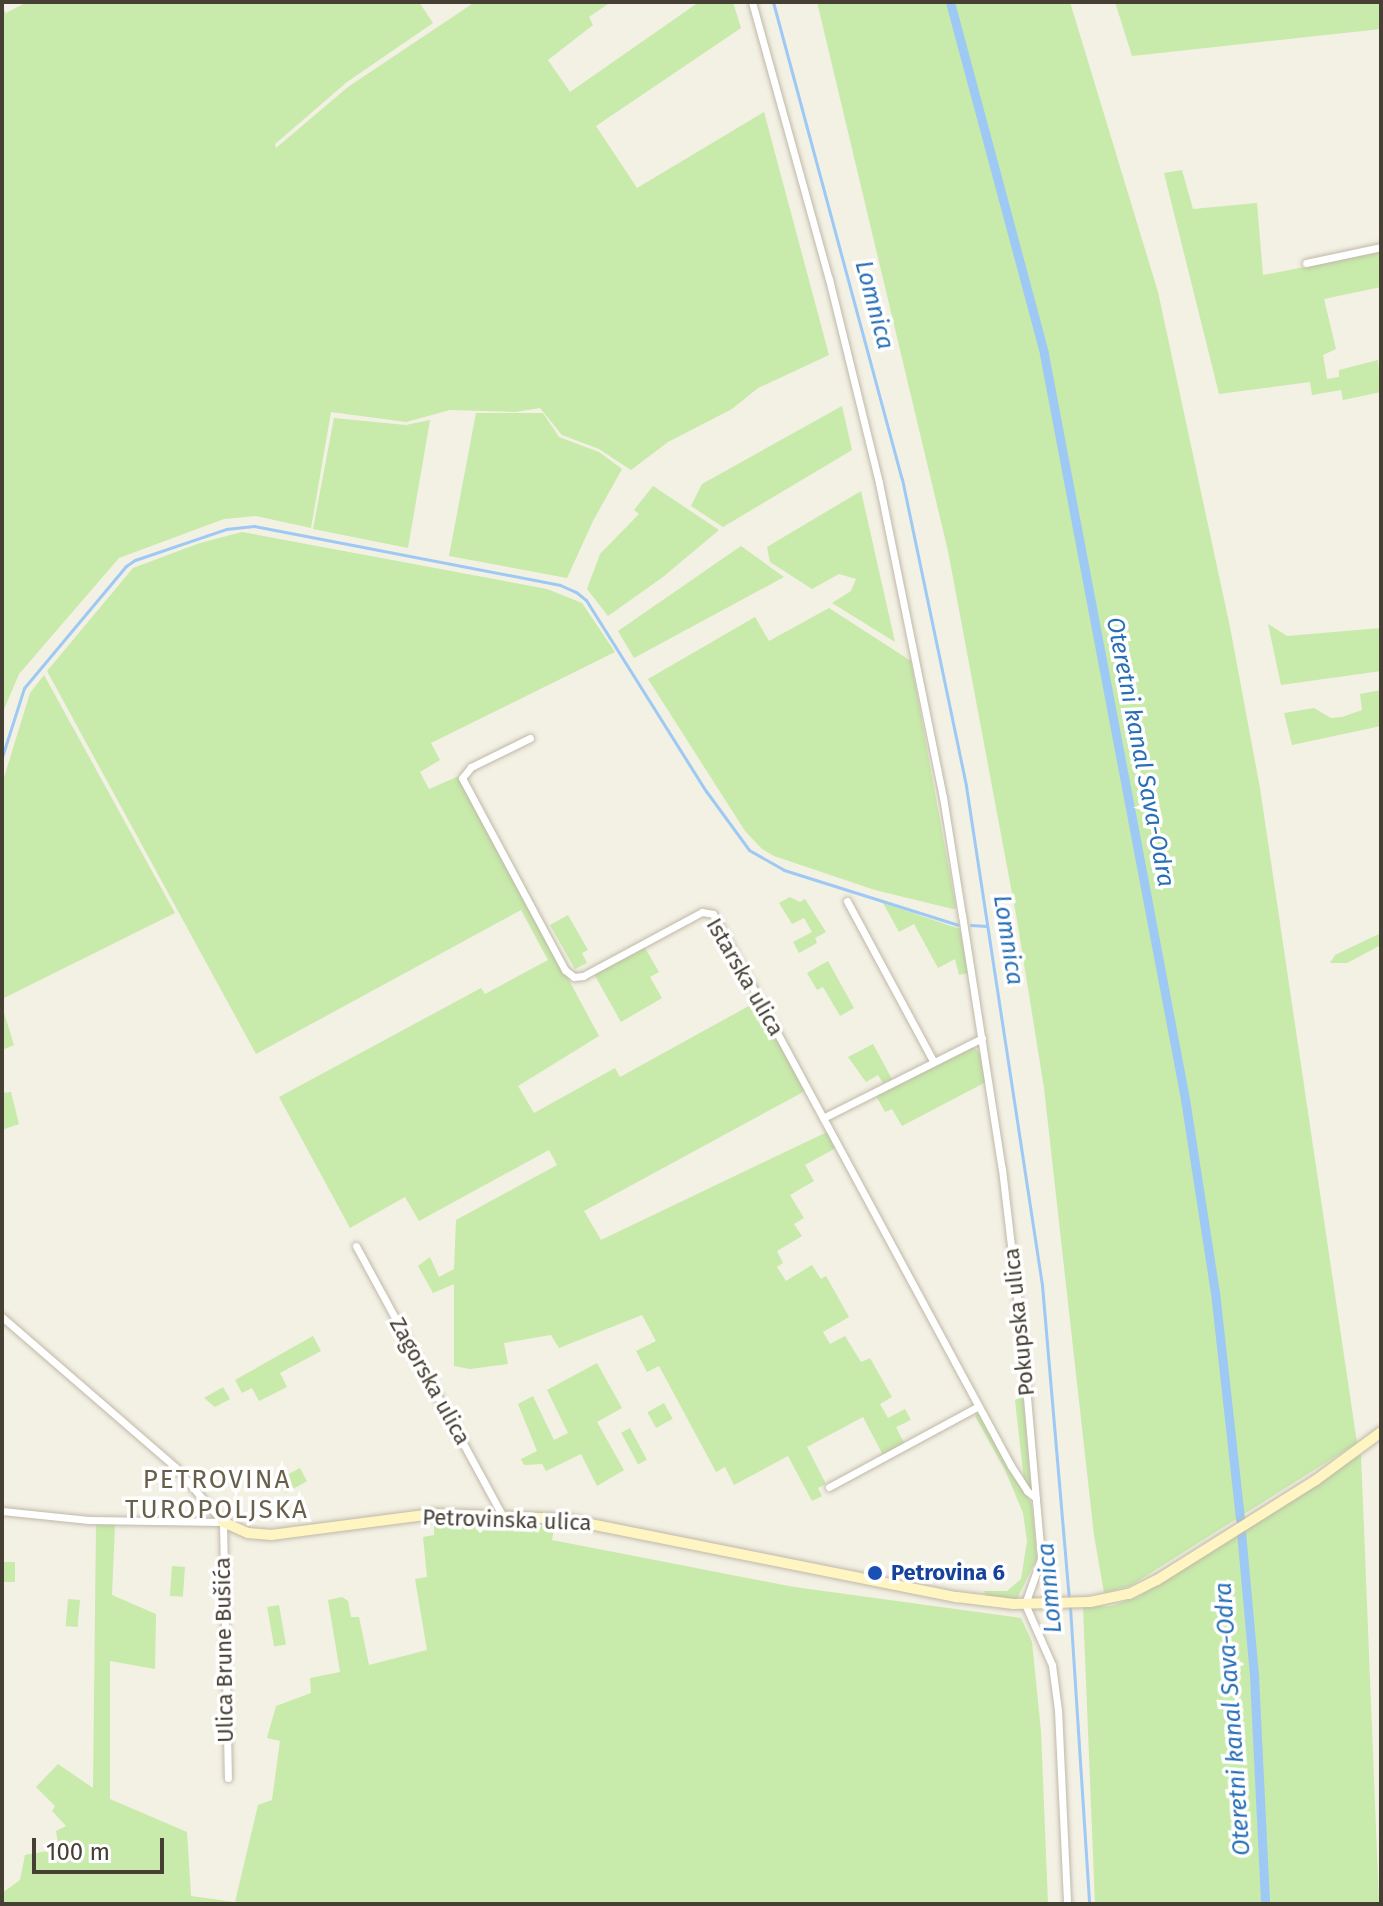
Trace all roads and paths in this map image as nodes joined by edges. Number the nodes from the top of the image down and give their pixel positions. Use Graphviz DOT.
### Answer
graph roads {
  1 [pos="752,2"];
  2 [pos="1381,247"];
  3 [pos="1306,263"];
  4 [pos="530,738"];
  5 [pos="847,901"];
  6 [pos="982,1038"];
  7 [pos="933,1061"];
  8 [pos="823,1118"];
  9 [pos="356,1246"];
  10 [pos="2,1317"];
  11 [pos="979,1406"];
  12 [pos="1381,1432"];
  13 [pos="829,1487"];
  14 [pos="1036,1498"];
  15 [pos="2,1511"];
  16 [pos="503,1517"];
  17 [pos="223,1522"];
  18 [pos="1025,1604"];
  19 [pos="228,1778"];
  20 [pos="1067,1904"];
  1 -- 6 [label="street, Pokupska ulica"];
  2 -- 3 [label="street"];
  4 -- 8 [label="street, Istarska ulica"];
  5 -- 7 [label="street"];
  6 -- 7 [label="street"];
  6 -- 14 [label="street, Pokupska ulica"];
  7 -- 8 [label="street"];
  8 -- 11 [label="street, Istarska ulica"];
  9 -- 16 [label="street, Zagorska ulica"];
  10 -- 17 [label="street"];
  11 -- 13 [label="street"];
  11 -- 14 [label="street, Istarska ulica"];
  12 -- 18 [label="street, Petrovinska ulica"];
  14 -- 18 [label="street, Pokupska ulica"];
  15 -- 17 [label="street, Petrovinska ulica"];
  16 -- 17 [label="street, Petrovinska ulica"];
  16 -- 18 [label="street, Petrovinska ulica"];
  17 -- 19 [label="street, Ulica Brune Bušića"];
  18 -- 20 [label="street"];
}
